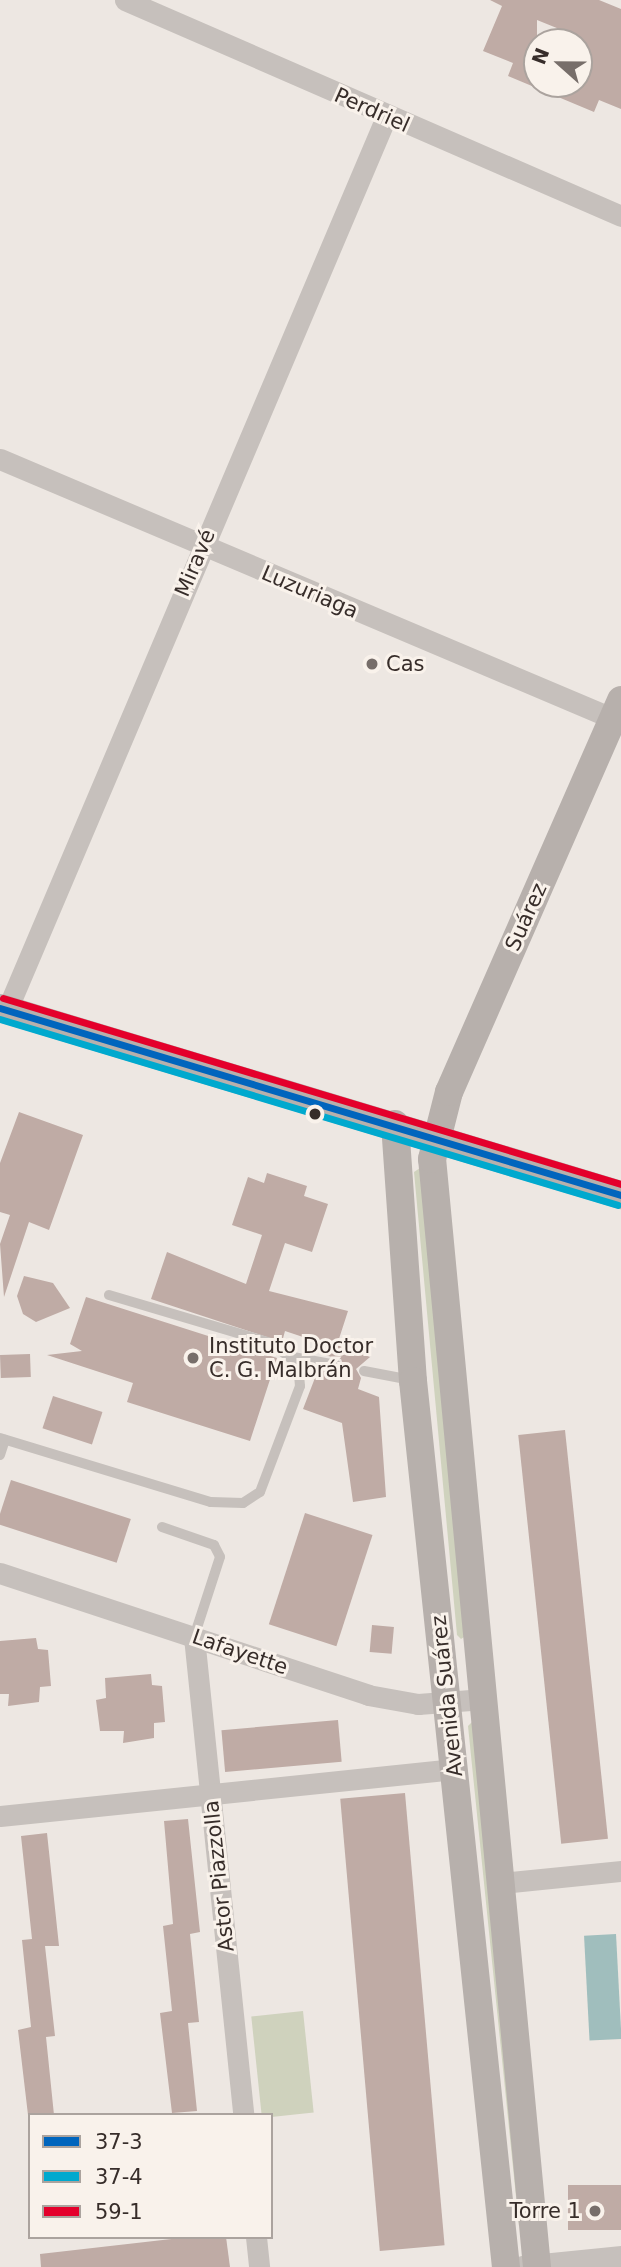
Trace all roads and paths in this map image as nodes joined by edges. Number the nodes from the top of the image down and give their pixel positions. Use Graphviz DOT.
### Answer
graph roads {
  1 [pos="125,0"];
  2 [pos="386,117"];
  3 [pos="621,216"];
  4 [pos="0,459"];
  5 [pos="202,547"];
  6 [pos="618,714"];
  7 [pos="3,1009"];
  8 [pos="395,1125"];
  9 [pos="436,1136"];
  10 [pos="621,1195"];
  11 [pos="109,1294"];
  12 [pos="293,1357"];
  13 [pos="337,1365"];
  14 [pos="364,1371"];
  15 [pos="413,1381"];
  16 [pos="2,1439"];
  17 [pos="0,1455"];
  18 [pos="162,1527"];
  19 [pos="0,1573"];
  20 [pos="194,1637"];
  21 [pos="484,1699"];
  22 [pos="449,1702"];
  23 [pos="455,1769"];
  24 [pos="211,1793"];
  25 [pos="0,1816"];
  26 [pos="621,1871"];
  27 [pos="501,1883"];
  28 [pos="243,2113"];
  29 [pos="256,2239"];
  30 [pos="621,2256"];
  31 [pos="529,2266"];
  32 [pos="258,2267"];
  33 [pos="506,2267"];
  1 -- 2 [label="street, Perdriel"];
  2 -- 3 [label="street, Perdriel"];
  2 -- 5 [label="street, Miravé"];
  4 -- 5 [label="street, Luzuriaga"];
  5 -- 6 [label="street, Luzuriaga"];
  5 -- 7 [label="street, Miravé"];
  6 -- 9 [label="street, Suárez"];
  7 -- 8 [label="street"];
  8 -- 9 [label="street"];
  8 -- 15 [label="street, Avenida Suárez"];
  9 -- 10 [label="street"];
  9 -- 21 [label="street, Avenida Suárez"];
  11 -- 12 [label="lane"];
  12 -- 13 [label="lane"];
  12 -- 16 [label="lane"];
  14 -- 15 [label="lane"];
  15 -- 22 [label="street, Avenida Suárez"];
  16 -- 17 [label="lane"];
  18 -- 20 [label="lane"];
  19 -- 20 [label="street, Lafayette"];
  20 -- 22 [label="street, Lafayette"];
  20 -- 24 [label="street, Astor Piazzolla"];
  21 -- 22 [label="street, Lafayette"];
  21 -- 27 [label="street, Avenida Suárez"];
  22 -- 23 [label="street, Avenida Suárez"];
  23 -- 24 [label="street"];
  23 -- 33 [label="street, Avenida Suárez"];
  24 -- 25 [label="street"];
  24 -- 28 [label="street, Astor Piazzolla"];
  26 -- 27 [label="street"];
  27 -- 31 [label="street, Avenida Suárez"];
  29 -- 32 [label="street"];
  30 -- 31 [label="street"];
}
